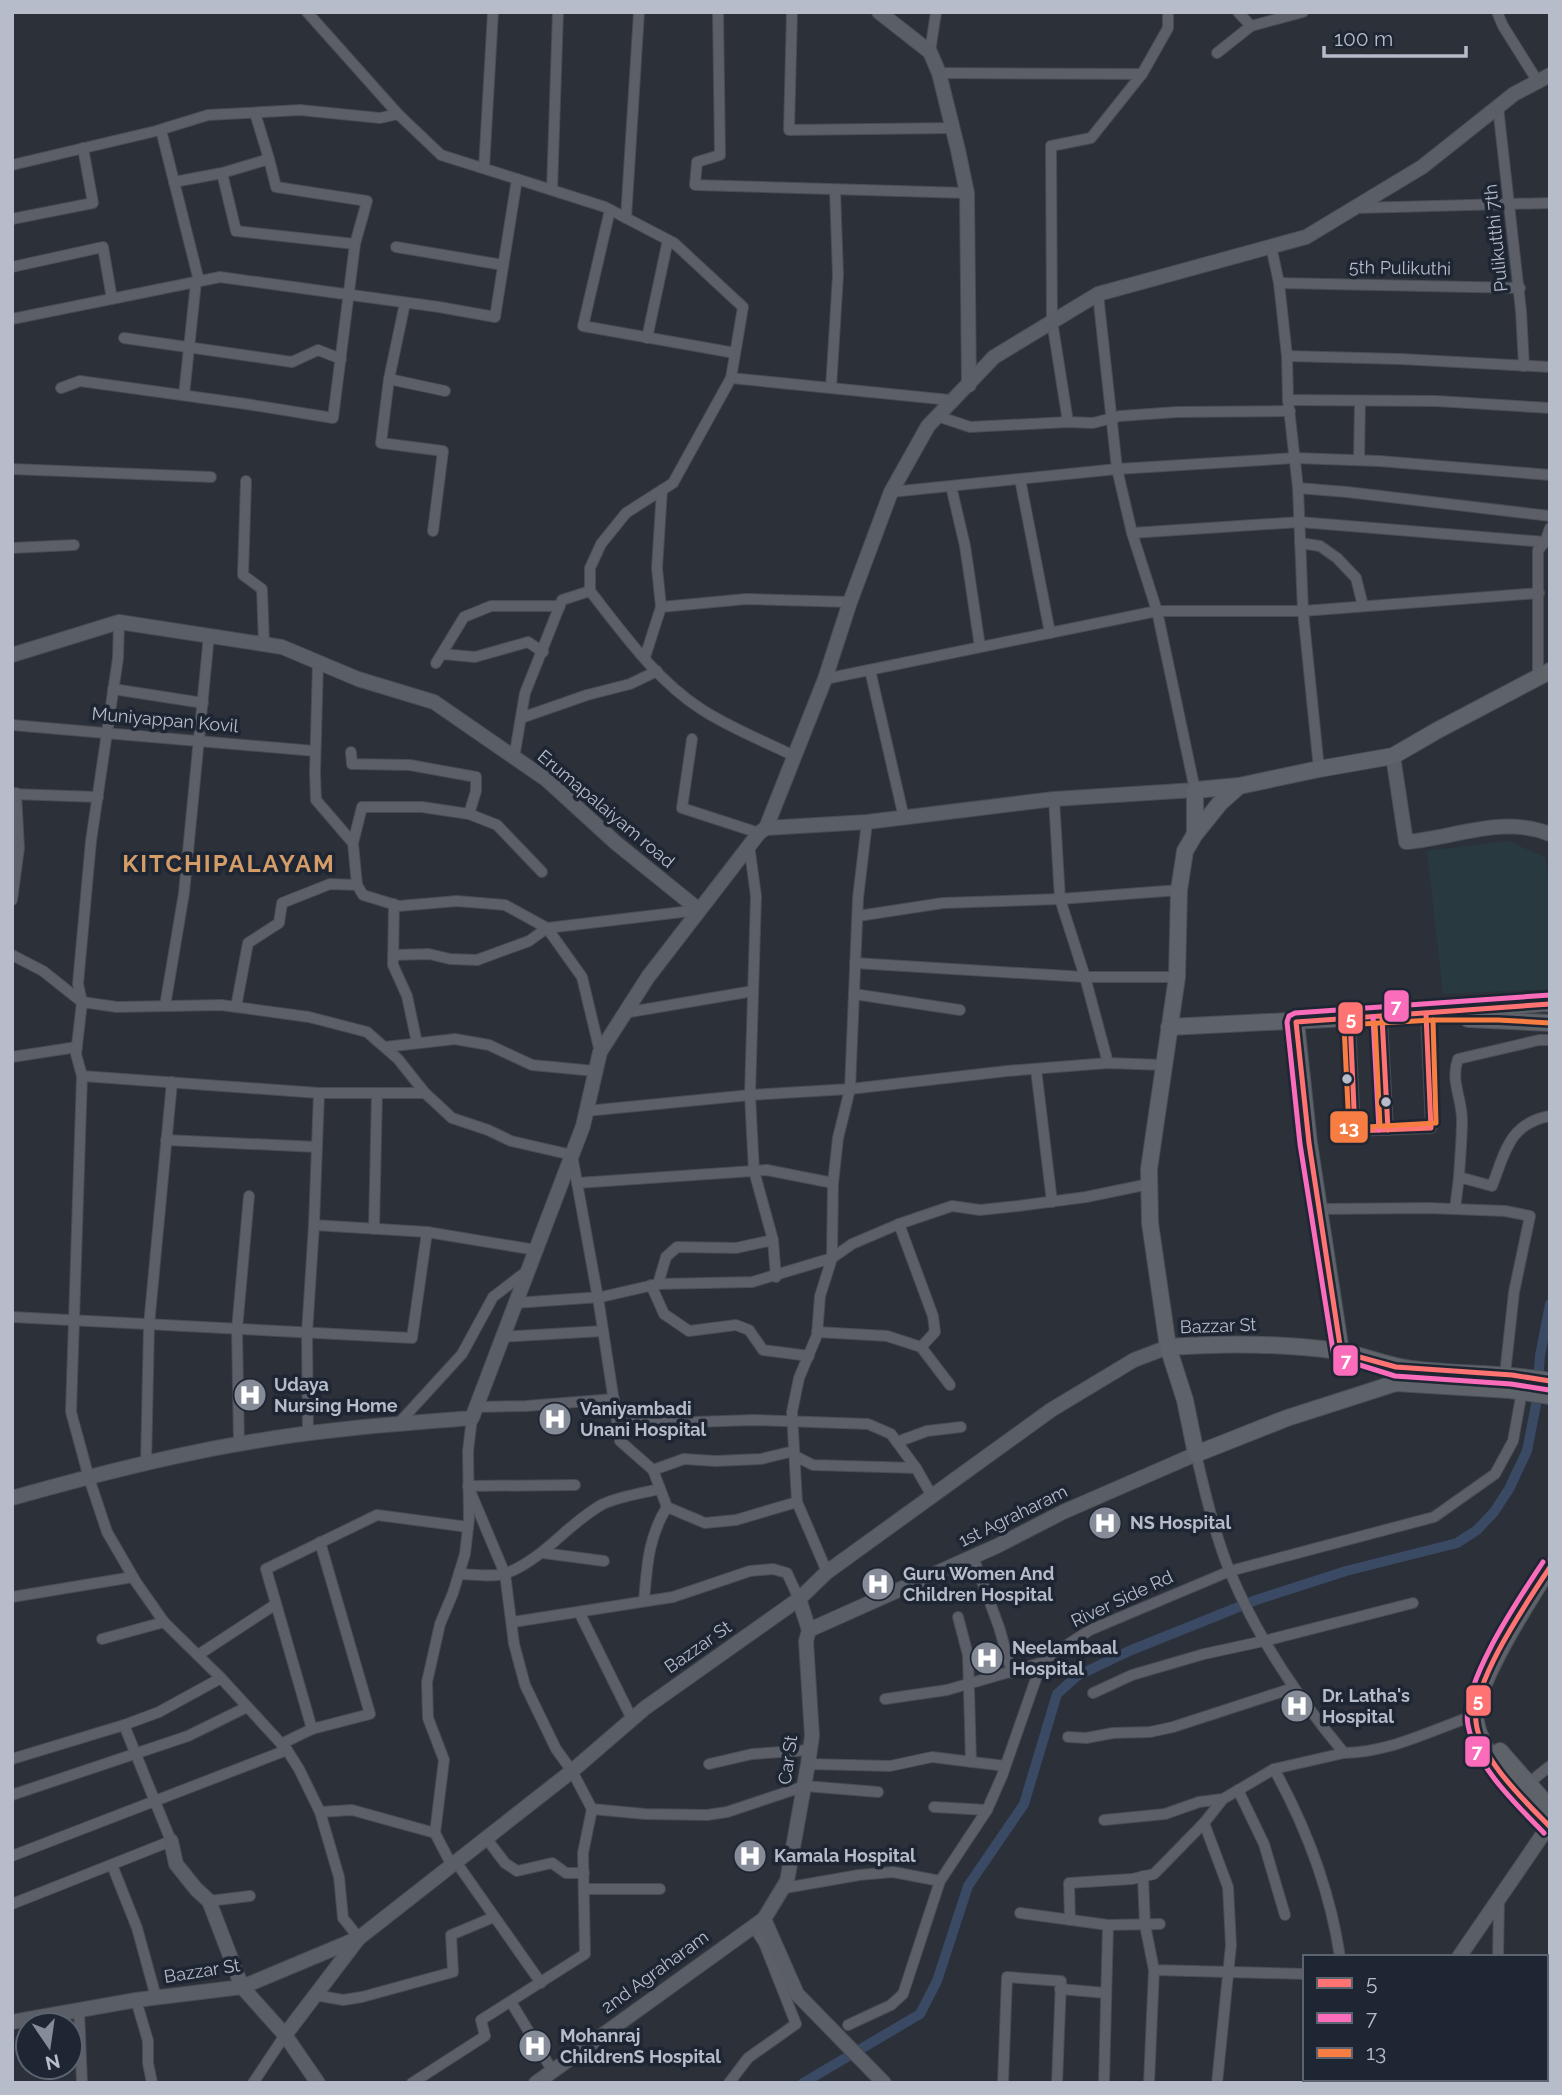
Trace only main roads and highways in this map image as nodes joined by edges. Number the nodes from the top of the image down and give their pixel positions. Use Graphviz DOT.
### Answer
graph roads {
  1 [pos="878,12"];
  2 [pos="1544,78"];
  3 [pos="969,385"];
  4 [pos="14,652"];
  5 [pos="1547,674"];
  6 [pos="1393,756"];
  7 [pos="1239,786"];
  8 [pos="1195,790"];
  9 [pos="763,830"];
  10 [pos="1195,834"];
  11 [pos="1550,835"];
  12 [pos="699,910"];
  13 [pos="1548,1003"];
  14 [pos="1448,1019"];
  15 [pos="1296,1022"];
  16 [pos="1550,1023"];
  17 [pos="1169,1027"];
  18 [pos="1168,1348"];
  19 [pos="1341,1352"];
  20 [pos="1396,1375"];
  21 [pos="1550,1381"];
  22 [pos="1512,1383"];
  23 [pos="1550,1396"];
  24 [pos="1196,1454"];
  25 [pos="12,1498"];
  26 [pos="1547,1576"];
  27 [pos="799,1600"];
  28 [pos="809,1630"];
  29 [pos="1522,1787"];
  30 [pos="1550,1808"];
  31 [pos="1549,1825"];
  32 [pos="171,1841"];
  33 [pos="759,1922"];
  34 [pos="359,1938"];
  35 [pos="1461,1955"];
  36 [pos="242,1987"];
  37 [pos="12,2022"];
  38 [pos="285,2035"];
  39 [pos="318,2083"];
  40 [pos="536,2083"];
  41 [pos="884,2083"];
  1 -- 3 [label="main road"];
  2 -- 3 [label="main road"];
  3 -- 9 [label="main road"];
  4 -- 12 [label="main road, Erumapalaiyam road"];
  5 -- 6 [label="main road"];
  6 -- 7 [label="main road"];
  6 -- 11 [label="main road"];
  7 -- 8 [label="main road"];
  7 -- 10 [label="main road"];
  8 -- 9 [label="main road"];
  8 -- 10 [label="main road"];
  9 -- 12 [label="main road"];
  10 -- 17 [label="main road"];
  12 -- 25 [label="main road"];
  13 -- 15 [label="main road"];
  14 -- 16 [label="main road"];
  15 -- 17 [label="main road"];
  15 -- 19 [label="main road"];
  17 -- 18 [label="main road"];
  18 -- 19 [label="main road, Bazzar St"];
  18 -- 24 [label="main road"];
  18 -- 27 [label="main road, Bazzar St"];
  19 -- 20 [label="main road, Bazzar St"];
  20 -- 22 [label="main road"];
  20 -- 24 [label="main road"];
  21 -- 22 [label="main road"];
  22 -- 23 [label="main road"];
  24 -- 28 [label="main road, 1st Agraharam"];
  26 -- 29 [label="main road"];
  27 -- 28 [label="main road, Car St"];
  27 -- 34 [label="main road, Bazzar St"];
  28 -- 33 [label="main road, Car St"];
  29 -- 30 [label="main road"];
  29 -- 31 [label="main road"];
  31 -- 35 [label="main road"];
  32 -- 36 [label="main road"];
  33 -- 40 [label="main road, 2nd Agraharam"];
  33 -- 41 [label="main road"];
  34 -- 36 [label="main road, Bazzar St"];
  34 -- 38 [label="main road"];
  36 -- 37 [label="main road, Bazzar St"];
  36 -- 38 [label="main road"];
  38 -- 39 [label="main road"];
}
